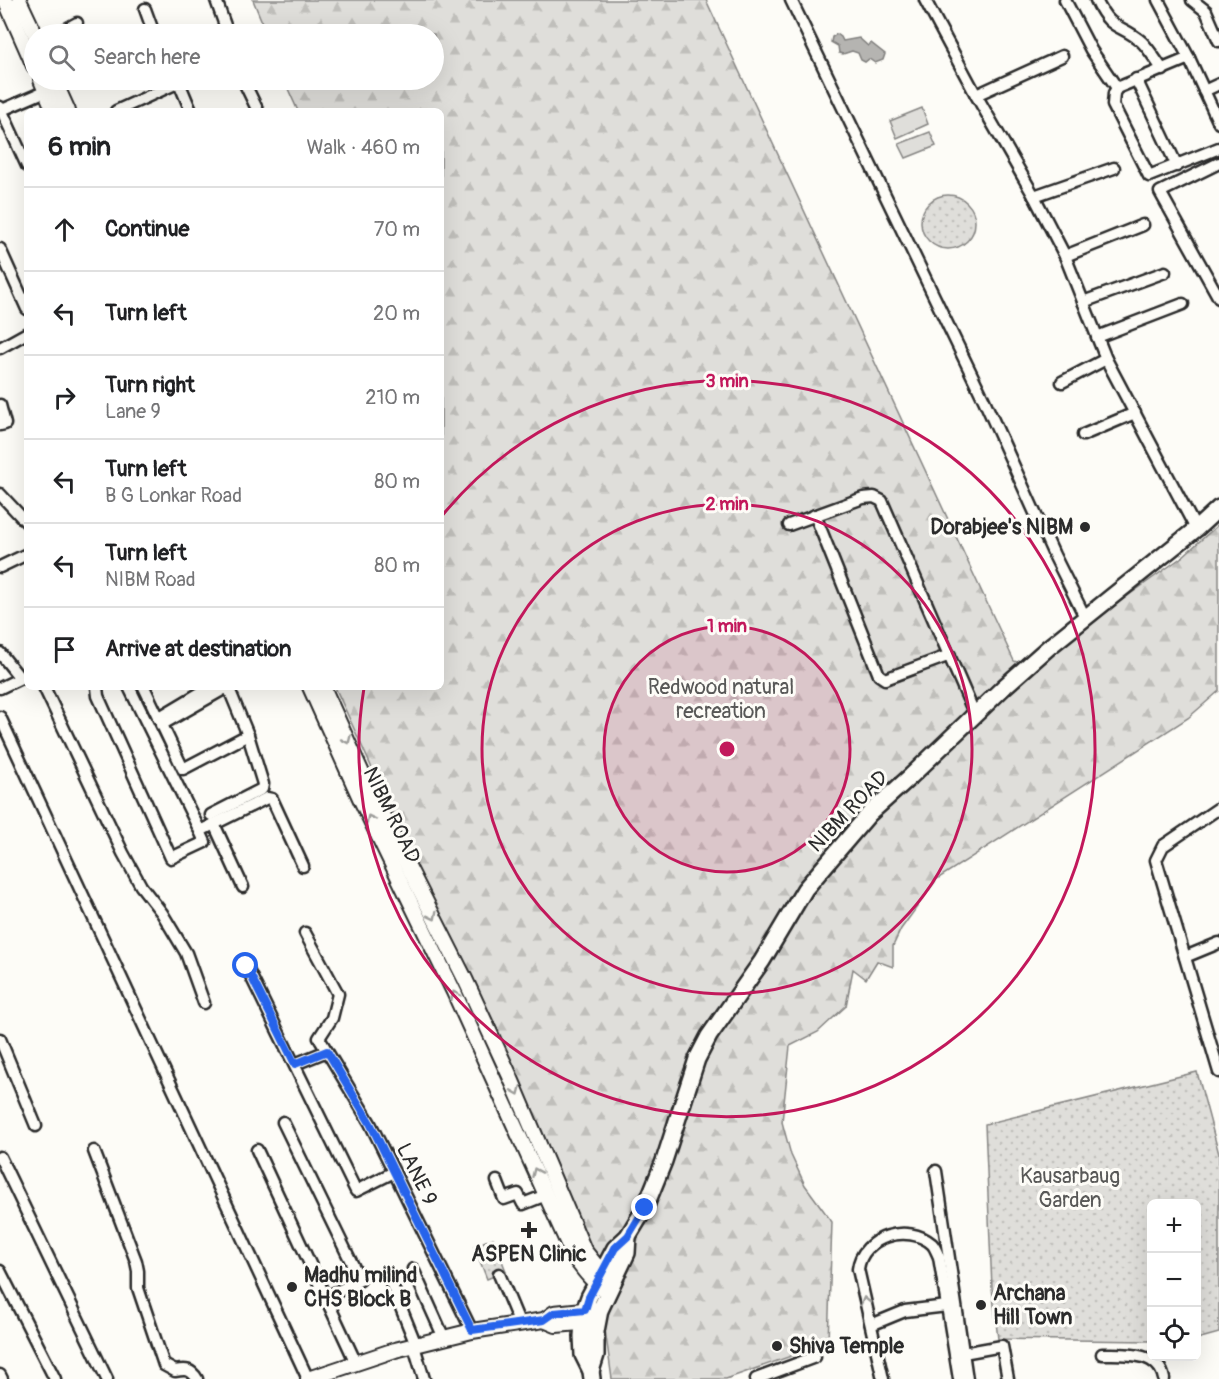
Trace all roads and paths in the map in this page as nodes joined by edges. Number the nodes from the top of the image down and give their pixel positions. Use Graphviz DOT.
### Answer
graph roads {
  1 [pos="5,0"];
  2 [pos="19,0"];
  3 [pos="216,0"];
  4 [pos="790,0"];
  5 [pos="926,0"];
  6 [pos="1065,0"];
  7 [pos="1096,0"];
  8 [pos="1158,0"];
  9 [pos="1192,0"];
  10 [pos="145,9"];
  11 [pos="30,24"];
  12 [pos="152,24"];
  13 [pos="224,24"];
  14 [pos="1219,41"];
  15 [pos="24,43"];
  16 [pos="1062,56"];
  17 [pos="1189,58"];
  18 [pos="1163,70"];
  19 [pos="1136,79"];
  20 [pos="1219,84"];
  21 [pos="1117,88"];
  22 [pos="34,90"];
  23 [pos="45,90"];
  24 [pos="59,90"];
  25 [pos="162,90"];
  26 [pos="183,90"];
  27 [pos="248,90"];
  28 [pos="1204,91"];
  29 [pos="976,95"];
  30 [pos="53,108"];
  31 [pos="67,108"];
  32 [pos="129,108"];
  33 [pos="189,108"];
  34 [pos="257,108"];
  35 [pos="1,109"];
  36 [pos="1219,123"];
  37 [pos="1219,148"];
  38 [pos="24,159"];
  39 [pos="1219,164"];
  40 [pos="1177,166"];
  41 [pos="1114,168"];
  42 [pos="1035,196"];
  43 [pos="1143,225"];
  44 [pos="0,249"];
  45 [pos="1065,256"];
  46 [pos="1165,272"];
  47 [pos="1219,298"];
  48 [pos="24,302"];
  49 [pos="1083,302"];
  50 [pos="1183,304"];
  51 [pos="24,335"];
  52 [pos="1097,337"];
  53 [pos="0,348"];
  54 [pos="1106,359"];
  55 [pos="1062,382"];
  56 [pos="0,405"];
  57 [pos="1135,413"];
  58 [pos="0,425"];
  59 [pos="1083,435"];
  60 [pos="2,501"];
  61 [pos="1219,508"];
  62 [pos="815,515"];
  63 [pos="24,520"];
  64 [pos="789,525"];
  65 [pos="1196,529"];
  66 [pos="24,555"];
  67 [pos="0,567"];
  68 [pos="1086,619"];
  69 [pos="0,653"];
  70 [pos="950,655"];
  71 [pos="23,676"];
  72 [pos="0,688"];
  73 [pos="45,690"];
  74 [pos="97,690"];
  75 [pos="130,690"];
  76 [pos="145,690"];
  77 [pos="206,690"];
  78 [pos="222,690"];
  79 [pos="229,690"];
  80 [pos="311,690"];
  81 [pos="324,690"];
  82 [pos="975,715"];
  83 [pos="0,717"];
  84 [pos="160,721"];
  85 [pos="248,735"];
  86 [pos="1219,808"];
  87 [pos="213,819"];
  88 [pos="200,831"];
  89 [pos="303,866"];
  90 [pos="243,887"];
  91 [pos="305,933"];
  92 [pos="1219,944"];
  93 [pos="1185,957"];
  94 [pos="246,966"];
  95 [pos="204,1003"];
  96 [pos="0,1039"];
  97 [pos="327,1051"];
  98 [pos="295,1064"];
  99 [pos="1219,1072"];
  100 [pos="283,1122"];
  101 [pos="36,1126"];
  102 [pos="257,1150"];
  103 [pos="94,1151"];
  104 [pos="0,1157"];
  105 [pos="936,1171"];
  106 [pos="394,1172"];
  107 [pos="496,1181"];
  108 [pos="546,1195"];
  109 [pos="579,1253"];
  110 [pos="413,1269"];
  111 [pos="0,1270"];
  112 [pos="499,1274"];
  113 [pos="605,1281"];
  114 [pos="392,1283"];
  115 [pos="325,1298"];
  116 [pos="947,1306"];
  117 [pos="591,1316"];
  118 [pos="519,1322"];
  119 [pos="871,1325"];
  120 [pos="472,1330"];
  121 [pos="444,1338"];
  122 [pos="415,1345"];
  123 [pos="963,1353"];
  124 [pos="1102,1354"];
  125 [pos="815,1357"];
  126 [pos="356,1364"];
  127 [pos="333,1375"];
  128 [pos="592,1375"];
  129 [pos="55,1379"];
  130 [pos="107,1379"];
  131 [pos="197,1379"];
  132 [pos="308,1379"];
  133 [pos="424,1379"];
  134 [pos="756,1379"];
  135 [pos="883,1379"];
  136 [pos="959,1379"];
  137 [pos="967,1379"];
  138 [pos="1008,1379"];
  139 [pos="1164,1379"];
  1 -- 15 [label="street"];
  2 -- 11 [label="street"];
  3 -- 13 [label="street"];
  4 -- 68 [label="street"];
  5 -- 29 [label="street"];
  6 -- 21 [label="street"];
  7 -- 18 [label="street"];
  8 -- 17 [label="street"];
  9 -- 14 [label="street"];
  10 -- 12 [label="street"];
  16 -- 29 [label="street"];
  17 -- 18 [label="street"];
  17 -- 28 [label="street"];
  18 -- 19 [label="street"];
  19 -- 21 [label="street"];
  19 -- 40 [label="street"];
  20 -- 28 [label="street"];
  21 -- 40 [label="street"];
  22 -- 35 [label="street"];
  23 -- 30 [label="street"];
  24 -- 31 [label="street"];
  25 -- 32 [label="street"];
  26 -- 33 [label="street"];
  27 -- 34 [label="street"];
  28 -- 36 [label="street"];
  29 -- 42 [label="street"];
  35 -- 38 [label="street"];
  37 -- 40 [label="street"];
  39 -- 47 [label="street"];
  41 -- 42 [label="street"];
  42 -- 45 [label="street"];
  43 -- 45 [label="street"];
  44 -- 48 [label="street"];
  45 -- 49 [label="street"];
  46 -- 49 [label="street"];
  49 -- 52 [label="street"];
  50 -- 52 [label="street"];
  51 -- 53 [label="street"];
  52 -- 54 [label="street"];
  54 -- 55 [label="street"];
  54 -- 57 [label="street"];
  56 -- 58 [label="street"];
  57 -- 59 [label="street"];
  57 -- 65 [label="street"];
  60 -- 63 [label="street"];
  61 -- 65 [label="main road, NIBM ROAD"];
  62 -- 64 [label="street"];
  62 -- 70 [label="street"];
  62 -- 70 [label="street"];
  65 -- 68 [label="main road, NIBM ROAD"];
  66 -- 67 [label="street"];
  68 -- 82 [label="main road, NIBM ROAD"];
  69 -- 71 [label="street"];
  70 -- 82 [label="street"];
  71 -- 72 [label="street"];
  73 -- 95 [label="street"];
  74 -- 88 [label="street"];
  75 -- 88 [label="street"];
  76 -- 84 [label="street"];
  77 -- 84 [label="street"];
  78 -- 84 [label="street"];
  79 -- 85 [label="street"];
  108 -- 80 [label="street, NIBM ROAD, one-way"];
  81 -- 109 [label="street, NIBM ROAD, one-way"];
  82 -- 113 [label="main road, NIBM ROAD"];
  83 -- 132 [label="street"];
  84 -- 85 [label="street"];
  85 -- 87 [label="street"];
  86 -- 93 [label="street"];
  87 -- 88 [label="street"];
  87 -- 89 [label="street"];
  87 -- 90 [label="street"];
  91 -- 97 [label="street, LANE 9"];
  92 -- 93 [label="street"];
  93 -- 99 [label="street"];
  94 -- 98 [label="street"];
  96 -- 101 [label="street"];
  97 -- 98 [label="street"];
  97 -- 106 [label="street, LANE 9"];
  98 -- 106 [label="street"];
  100 -- 115 [label="street"];
  102 -- 115 [label="street"];
  103 -- 131 [label="street"];
  104 -- 130 [label="street"];
  105 -- 123 [label="street"];
  106 -- 120 [label="street, LANE 9"];
  107 -- 108 [label="street"];
  108 -- 109 [label="street, NIBM ROAD"];
  109 -- 113 [label="street, NIBM ROAD"];
  110 -- 121 [label="street"];
  111 -- 129 [label="street"];
  112 -- 118 [label="street"];
  113 -- 117 [label="main road, NIBM ROAD"];
  114 -- 122 [label="street"];
  115 -- 126 [label="street"];
  116 -- 119 [label="street"];
  119 -- 116 [label="street, one-way"];
  116 -- 136 [label="street"];
  117 -- 118 [label="street"];
  117 -- 128 [label="main road, NIBM ROAD"];
  118 -- 120 [label="street"];
  119 -- 135 [label="street"];
  120 -- 121 [label="street"];
  121 -- 122 [label="street"];
  122 -- 126 [label="street"];
  122 -- 133 [label="street"];
  123 -- 137 [label="street"];
  123 -- 138 [label="street"];
  124 -- 139 [label="street"];
  125 -- 134 [label="street"];
  126 -- 127 [label="street"];
  127 -- 132 [label="street"];
}
